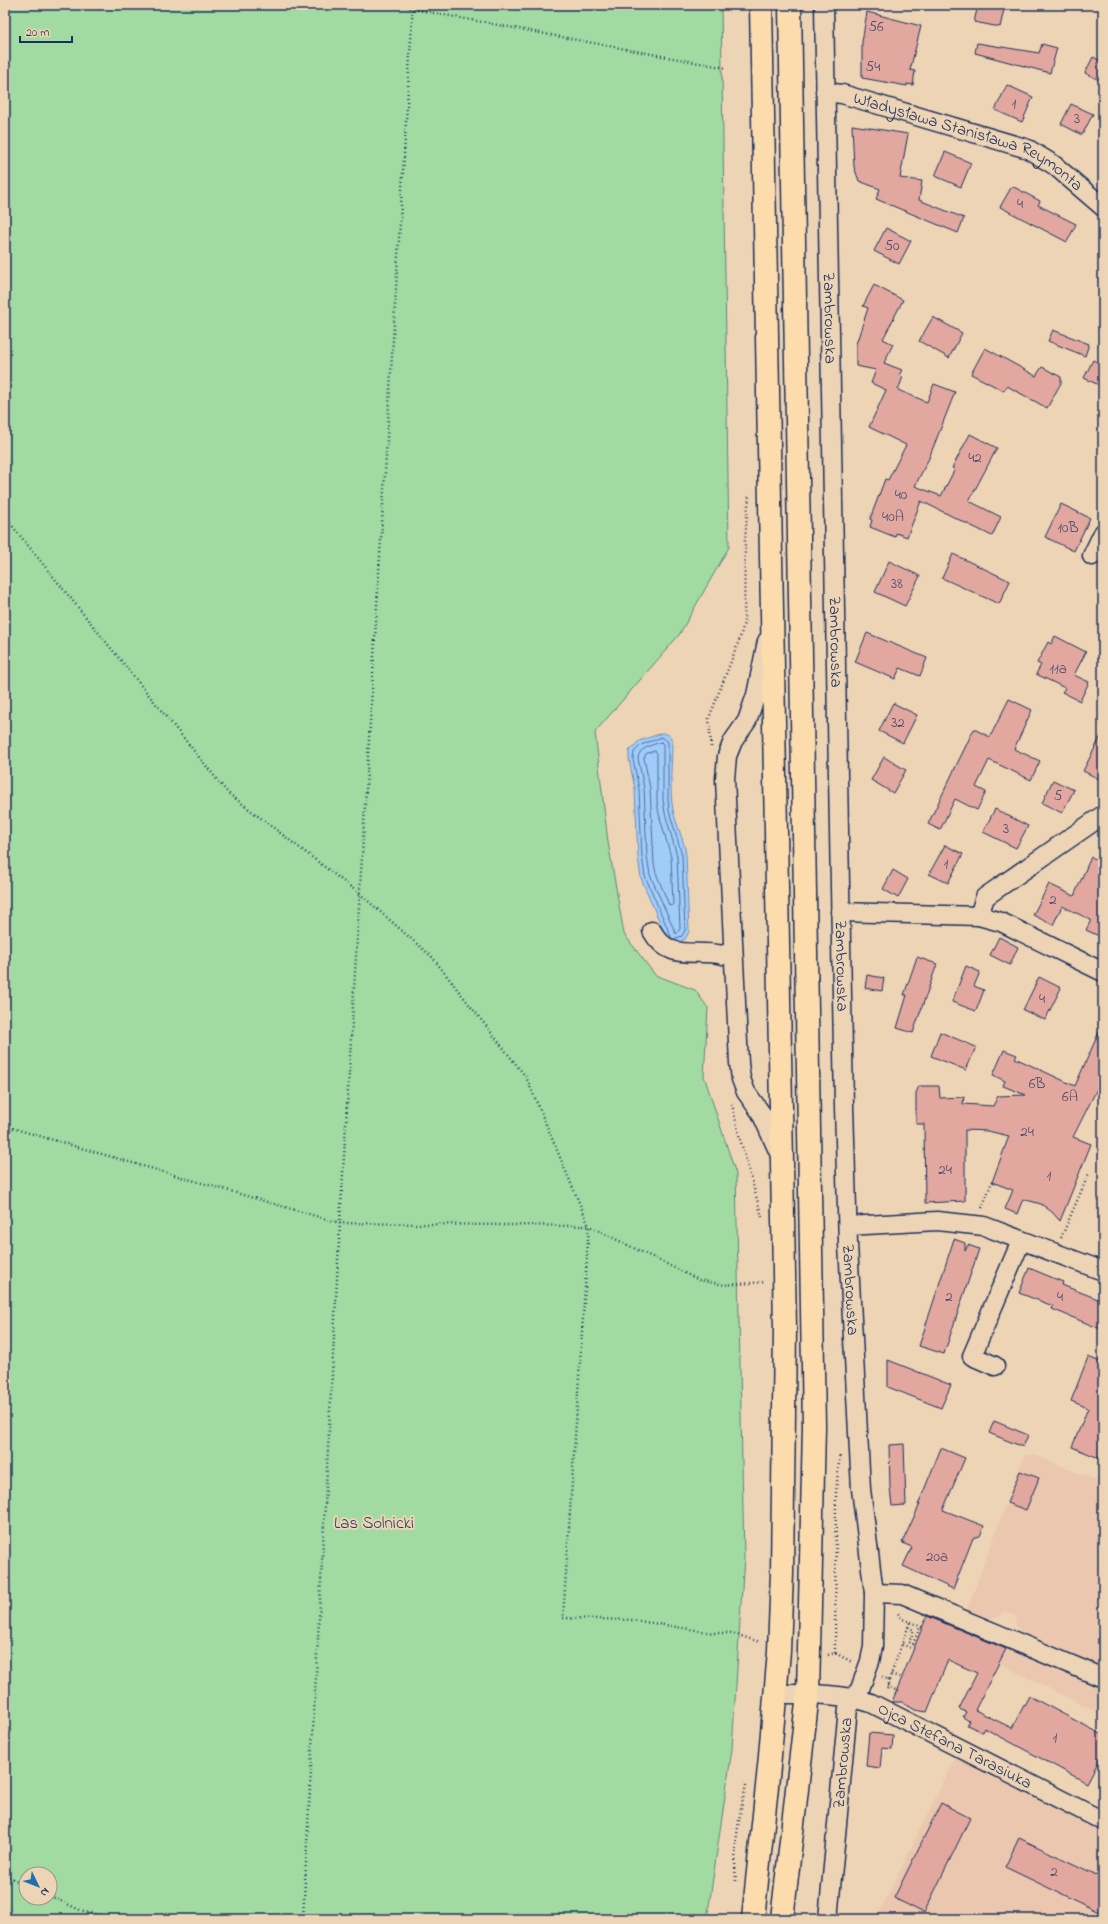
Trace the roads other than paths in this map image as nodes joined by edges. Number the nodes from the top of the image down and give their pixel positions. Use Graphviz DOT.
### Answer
graph roads {
  1 [pos="761,5"];
  2 [pos="790,5"];
  3 [pos="824,5"];
  4 [pos="825,92"];
  5 [pos="1103,207"];
  6 [pos="1103,532"];
  7 [pos="1092,556"];
  8 [pos="772,619"];
  9 [pos="1103,815"];
  10 [pos="840,912"];
  11 [pos="979,916"];
  12 [pos="652,931"];
  13 [pos="733,950"];
  14 [pos="1103,972"];
  15 [pos="782,1161"];
  16 [pos="848,1226"];
  17 [pos="1021,1241"];
  18 [pos="1103,1271"];
  19 [pos="995,1366"];
  20 [pos="874,1593"];
  21 [pos="1103,1678"];
  22 [pos="775,1694"];
  23 [pos="808,1694"];
  24 [pos="854,1697"];
  25 [pos="1103,1821"];
  26 [pos="753,1919"];
  27 [pos="782,1919"];
  28 [pos="828,1919"];
  1 -- 8 [label="main road"];
  2 -- 23 [label="main road, Zambrowska"];
  3 -- 4 [label="street, Zambrowska"];
  4 -- 5 [label="street, Władysława Stanisława Reymonta"];
  4 -- 10 [label="street, Zambrowska"];
  6 -- 7 [label="street"];
  8 -- 13 [label="street"];
  8 -- 15 [label="main road"];
  9 -- 11 [label="street"];
  10 -- 11 [label="street"];
  10 -- 16 [label="street, Zambrowska"];
  11 -- 14 [label="street"];
  12 -- 13 [label="street"];
  13 -- 15 [label="street"];
  15 -- 22 [label="main road"];
  16 -- 17 [label="street"];
  16 -- 20 [label="street, Zambrowska"];
  17 -- 18 [label="street"];
  17 -- 19 [label="street"];
  20 -- 21 [label="street"];
  20 -- 24 [label="street, Zambrowska"];
  22 -- 23 [label="street, Ojca Stefana Tarasiuka"];
  22 -- 26 [label="main road"];
  23 -- 24 [label="street, Ojca Stefana Tarasiuka"];
  23 -- 27 [label="main road, Zambrowska"];
  24 -- 25 [label="street, Ojca Stefana Tarasiuka"];
  24 -- 28 [label="street, Zambrowska"];
}
